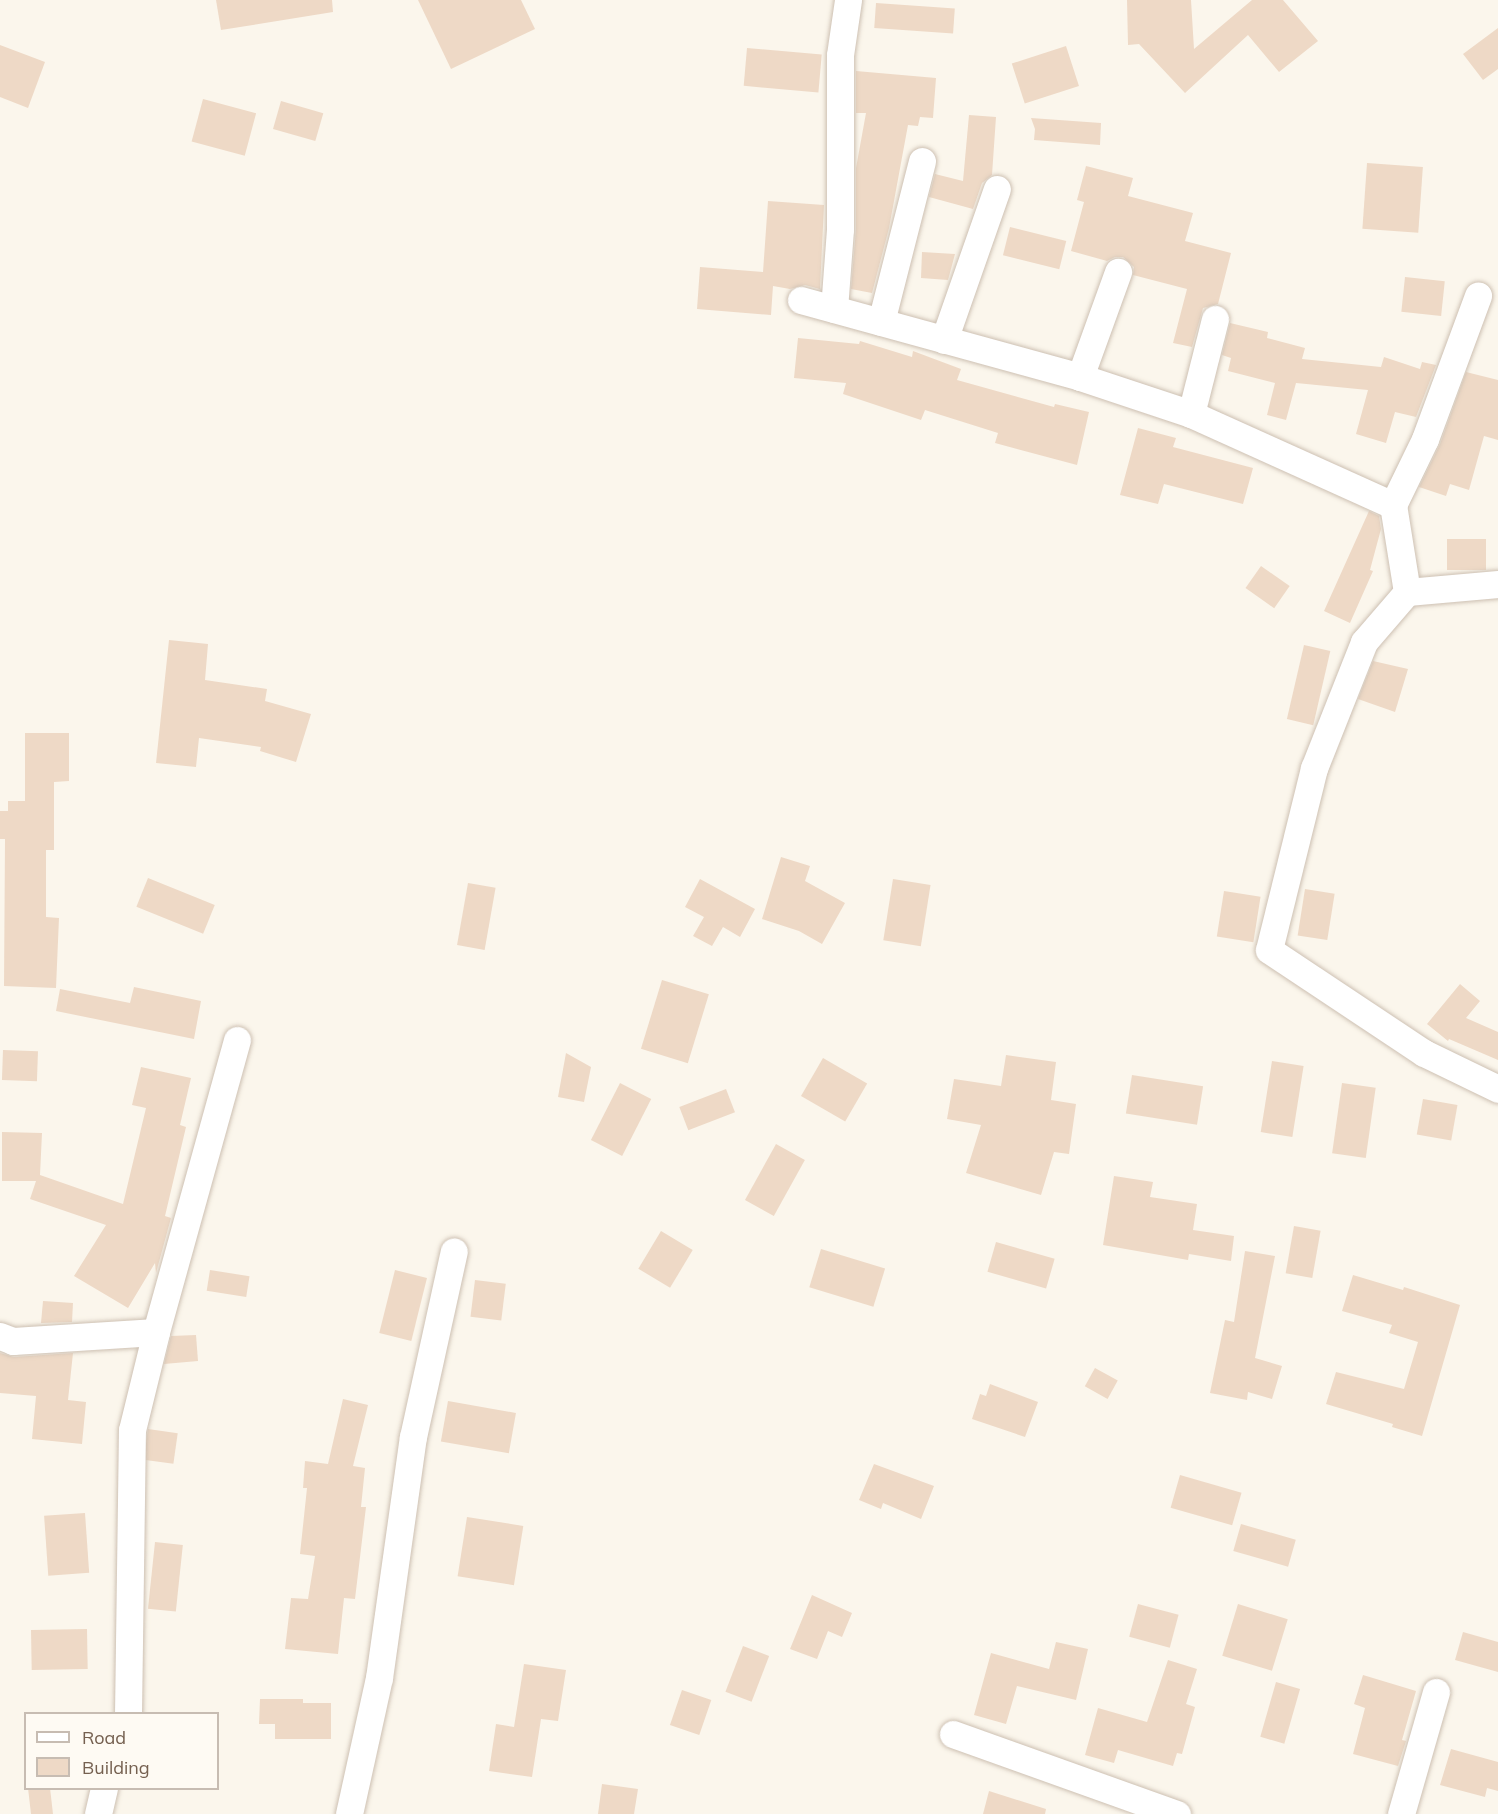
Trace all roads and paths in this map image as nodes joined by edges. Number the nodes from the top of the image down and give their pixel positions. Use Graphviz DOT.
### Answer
graph roads {
  1 [pos="848,0"];
  2 [pos="922,161"];
  3 [pos="997,189"];
  4 [pos="1118,272"];
  5 [pos="1478,296"];
  6 [pos="801,300"];
  7 [pos="834,309"];
  8 [pos="1215,319"];
  9 [pos="880,322"];
  10 [pos="944,340"];
  11 [pos="1080,377"];
  12 [pos="1191,414"];
  13 [pos="1393,505"];
  14 [pos="1498,584"];
  15 [pos="1407,592"];
  16 [pos="237,1040"];
  17 [pos="1498,1089"];
  18 [pos="454,1251"];
  19 [pos="156,1332"];
  20 [pos="0,1336"];
  21 [pos="1436,1692"];
  22 [pos="128,1712"];
  23 [pos="953,1734"];
  24 [pos="104,1790"];
  25 [pos="98,1814"];
  26 [pos="349,1814"];
  27 [pos="1178,1814"];
  28 [pos="1401,1814"];
  1 -- 7 [label="street"];
  2 -- 9 [label="street"];
  3 -- 10 [label="street"];
  4 -- 11 [label="street"];
  5 -- 13 [label="street"];
  6 -- 7 [label="street"];
  7 -- 9 [label="street"];
  8 -- 12 [label="street"];
  9 -- 10 [label="street"];
  10 -- 11 [label="street"];
  11 -- 12 [label="street"];
  12 -- 13 [label="street"];
  13 -- 15 [label="street"];
  14 -- 15 [label="street"];
  15 -- 17 [label="street"];
  16 -- 19 [label="street"];
  18 -- 26 [label="street"];
  19 -- 20 [label="street"];
  19 -- 22 [label="street"];
  21 -- 28 [label="street"];
  23 -- 27 [label="street"];
  24 -- 25 [label="street"];
}
